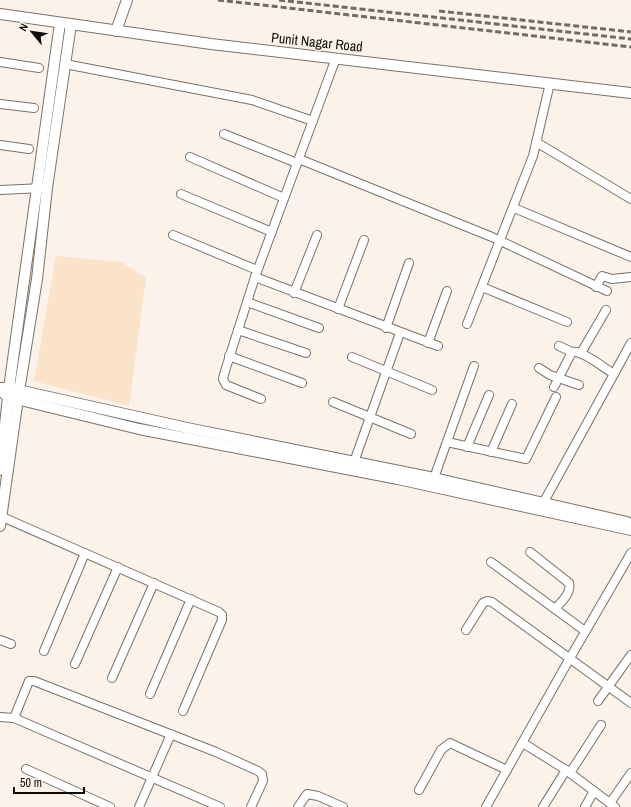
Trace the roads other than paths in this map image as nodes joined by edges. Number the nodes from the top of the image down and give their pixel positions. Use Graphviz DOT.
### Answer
graph roads {
  1 [pos="127,0"];
  2 [pos="0,14"];
  3 [pos="65,24"];
  4 [pos="116,31"];
  5 [pos="336,58"];
  6 [pos="0,62"];
  7 [pos="65,64"];
  8 [pos="39,68"];
  9 [pos="550,83"];
  10 [pos="631,93"];
  11 [pos="0,104"];
  12 [pos="34,108"];
  13 [pos="313,121"];
  14 [pos="224,134"];
  15 [pos="536,142"];
  16 [pos="0,145"];
  17 [pos="29,149"];
  18 [pos="190,157"];
  19 [pos="298,161"];
  20 [pos="43,188"];
  21 [pos="0,190"];
  22 [pos="182,194"];
  23 [pos="284,198"];
  24 [pos="631,199"];
  25 [pos="514,208"];
  26 [pos="272,232"];
  27 [pos="173,235"];
  28 [pos="317,235"];
  29 [pos="364,240"];
  30 [pos="500,242"];
  31 [pos="631,257"];
  32 [pos="409,263"];
  33 [pos="256,274"];
  34 [pos="631,277"];
  35 [pos="596,286"];
  36 [pos="482,287"];
  37 [pos="446,291"];
  38 [pos="607,291"];
  39 [pos="294,293"];
  40 [pos="247,302"];
  41 [pos="338,309"];
  42 [pos="606,310"];
  43 [pos="567,322"];
  44 [pos="466,324"];
  45 [pos="319,328"];
  46 [pos="386,328"];
  47 [pos="238,330"];
  48 [pos="400,333"];
  49 [pos="428,343"];
  50 [pos="631,343"];
  51 [pos="438,346"];
  52 [pos="559,346"];
  53 [pos="572,352"];
  54 [pos="306,353"];
  55 [pos="581,354"];
  56 [pos="229,356"];
  57 [pos="352,357"];
  58 [pos="474,366"];
  59 [pos="539,368"];
  60 [pos="386,371"];
  61 [pos="614,374"];
  62 [pos="559,378"];
  63 [pos="302,384"];
  64 [pos="578,385"];
  65 [pos="554,387"];
  66 [pos="432,390"];
  67 [pos="9,392"];
  68 [pos="489,395"];
  69 [pos="556,397"];
  70 [pos="261,399"];
  71 [pos="333,402"];
  72 [pos="512,404"];
  73 [pos="369,416"];
  74 [pos="411,434"];
  75 [pos="8,438"];
  76 [pos="447,442"];
  77 [pos="467,447"];
  78 [pos="491,452"];
  79 [pos="354,462"];
  80 [pos="0,470"];
  81 [pos="434,478"];
  82 [pos="541,505"];
  83 [pos="1,516"];
  84 [pos="631,523"];
  85 [pos="0,526"];
  86 [pos="631,530"];
  87 [pos="85,552"];
  88 [pos="530,552"];
  89 [pos="631,553"];
  90 [pos="491,562"];
  91 [pos="118,567"];
  92 [pos="154,583"];
  93 [pos="191,599"];
  94 [pos="555,610"];
  95 [pos="466,630"];
  96 [pos="585,631"];
  97 [pos="0,640"];
  98 [pos="11,644"];
  99 [pos="44,651"];
  100 [pos="631,655"];
  101 [pos="570,658"];
  102 [pos="75,664"];
  103 [pos="112,678"];
  104 [pos="608,686"];
  105 [pos="150,694"];
  106 [pos="598,701"];
  107 [pos="631,703"];
  108 [pos="183,711"];
  109 [pos="0,717"];
  110 [pos="14,718"];
  111 [pos="601,725"];
  112 [pos="171,734"];
  113 [pos="523,743"];
  114 [pos="26,769"];
  115 [pos="508,770"];
  116 [pos="568,772"];
  117 [pos="631,773"];
  118 [pos="152,777"];
  119 [pos="419,790"];
  120 [pos="594,791"];
  121 [pos="613,805"];
  122 [pos="110,807"];
  123 [pos="139,807"];
  124 [pos="220,807"];
  125 [pos="251,807"];
  126 [pos="298,807"];
  127 [pos="343,807"];
  128 [pos="486,807"];
  129 [pos="543,807"];
  130 [pos="585,807"];
  1 -- 4 [label="street"];
  2 -- 3 [label="street, Punit Nagar Road"];
  3 -- 4 [label="street, Punit Nagar Road"];
  3 -- 7 [label="street"];
  3 -- 20 [label="street"];
  4 -- 5 [label="street, Punit Nagar Road"];
  5 -- 9 [label="street, Punit Nagar Road"];
  5 -- 13 [label="street"];
  6 -- 8 [label="street"];
  7 -- 13 [label="street"];
  7 -- 20 [label="street"];
  9 -- 10 [label="street, Punit Nagar Road"];
  9 -- 15 [label="street"];
  11 -- 12 [label="street"];
  13 -- 19 [label="street"];
  14 -- 19 [label="street"];
  15 -- 24 [label="street"];
  15 -- 25 [label="street"];
  16 -- 17 [label="street"];
  18 -- 23 [label="street"];
  19 -- 23 [label="street"];
  19 -- 30 [label="street"];
  20 -- 21 [label="street"];
  20 -- 67 [label="street"];
  22 -- 26 [label="street"];
  23 -- 26 [label="street"];
  25 -- 30 [label="street"];
  25 -- 31 [label="street"];
  26 -- 33 [label="street"];
  27 -- 33 [label="street"];
  28 -- 39 [label="street"];
  29 -- 41 [label="street"];
  30 -- 35 [label="street"];
  30 -- 36 [label="street"];
  32 -- 46 [label="street"];
  33 -- 39 [label="street"];
  33 -- 40 [label="street"];
  34 -- 35 [label="street"];
  35 -- 38 [label="street"];
  36 -- 43 [label="street"];
  36 -- 44 [label="street"];
  37 -- 49 [label="street"];
  39 -- 41 [label="street"];
  40 -- 45 [label="street"];
  40 -- 47 [label="street"];
  41 -- 46 [label="street"];
  42 -- 55 [label="street"];
  46 -- 48 [label="street"];
  47 -- 54 [label="street"];
  47 -- 56 [label="street"];
  48 -- 49 [label="street"];
  48 -- 60 [label="street"];
  49 -- 51 [label="street"];
  50 -- 61 [label="street"];
  52 -- 53 [label="street"];
  53 -- 55 [label="street"];
  53 -- 62 [label="street"];
  55 -- 61 [label="street"];
  56 -- 63 [label="street"];
  56 -- 70 [label="street"];
  57 -- 60 [label="street"];
  58 -- 76 [label="street"];
  59 -- 62 [label="street"];
  60 -- 66 [label="street"];
  60 -- 73 [label="street"];
  61 -- 82 [label="street"];
  62 -- 64 [label="street"];
  62 -- 65 [label="street"];
  67 -- 75 [label="street"];
  67 -- 79 [label="street"];
  67 -- 82 [label="street"];
  68 -- 77 [label="street"];
  69 -- 78 [label="street"];
  71 -- 73 [label="street"];
  72 -- 78 [label="street"];
  73 -- 74 [label="street"];
  73 -- 79 [label="street"];
  75 -- 80 [label="street"];
  75 -- 83 [label="street"];
  76 -- 77 [label="street"];
  76 -- 81 [label="street"];
  77 -- 78 [label="street"];
  79 -- 81 [label="street"];
  81 -- 82 [label="street"];
  82 -- 84 [label="street"];
  82 -- 86 [label="street"];
  83 -- 85 [label="street"];
  83 -- 87 [label="street"];
  87 -- 91 [label="street"];
  87 -- 99 [label="street"];
  88 -- 94 [label="street"];
  89 -- 96 [label="street"];
  90 -- 94 [label="street"];
  91 -- 92 [label="street"];
  91 -- 102 [label="street"];
  92 -- 93 [label="street"];
  92 -- 103 [label="street"];
  93 -- 105 [label="street"];
  93 -- 108 [label="street"];
  94 -- 96 [label="street"];
  95 -- 101 [label="street"];
  96 -- 101 [label="street"];
  97 -- 98 [label="street"];
  100 -- 104 [label="street"];
  101 -- 104 [label="street"];
  101 -- 113 [label="street"];
  104 -- 106 [label="street"];
  104 -- 107 [label="street"];
  109 -- 110 [label="street"];
  110 -- 112 [label="street"];
  110 -- 118 [label="street"];
  111 -- 116 [label="street"];
  112 -- 118 [label="street"];
  112 -- 125 [label="street"];
  113 -- 115 [label="street"];
  113 -- 116 [label="street"];
  114 -- 122 [label="street"];
  115 -- 119 [label="street"];
  115 -- 128 [label="street"];
  116 -- 120 [label="street"];
  116 -- 129 [label="street"];
  117 -- 121 [label="street"];
  118 -- 123 [label="street"];
  118 -- 124 [label="street"];
  120 -- 121 [label="street"];
  120 -- 130 [label="street"];
  126 -- 127 [label="street"];
}
